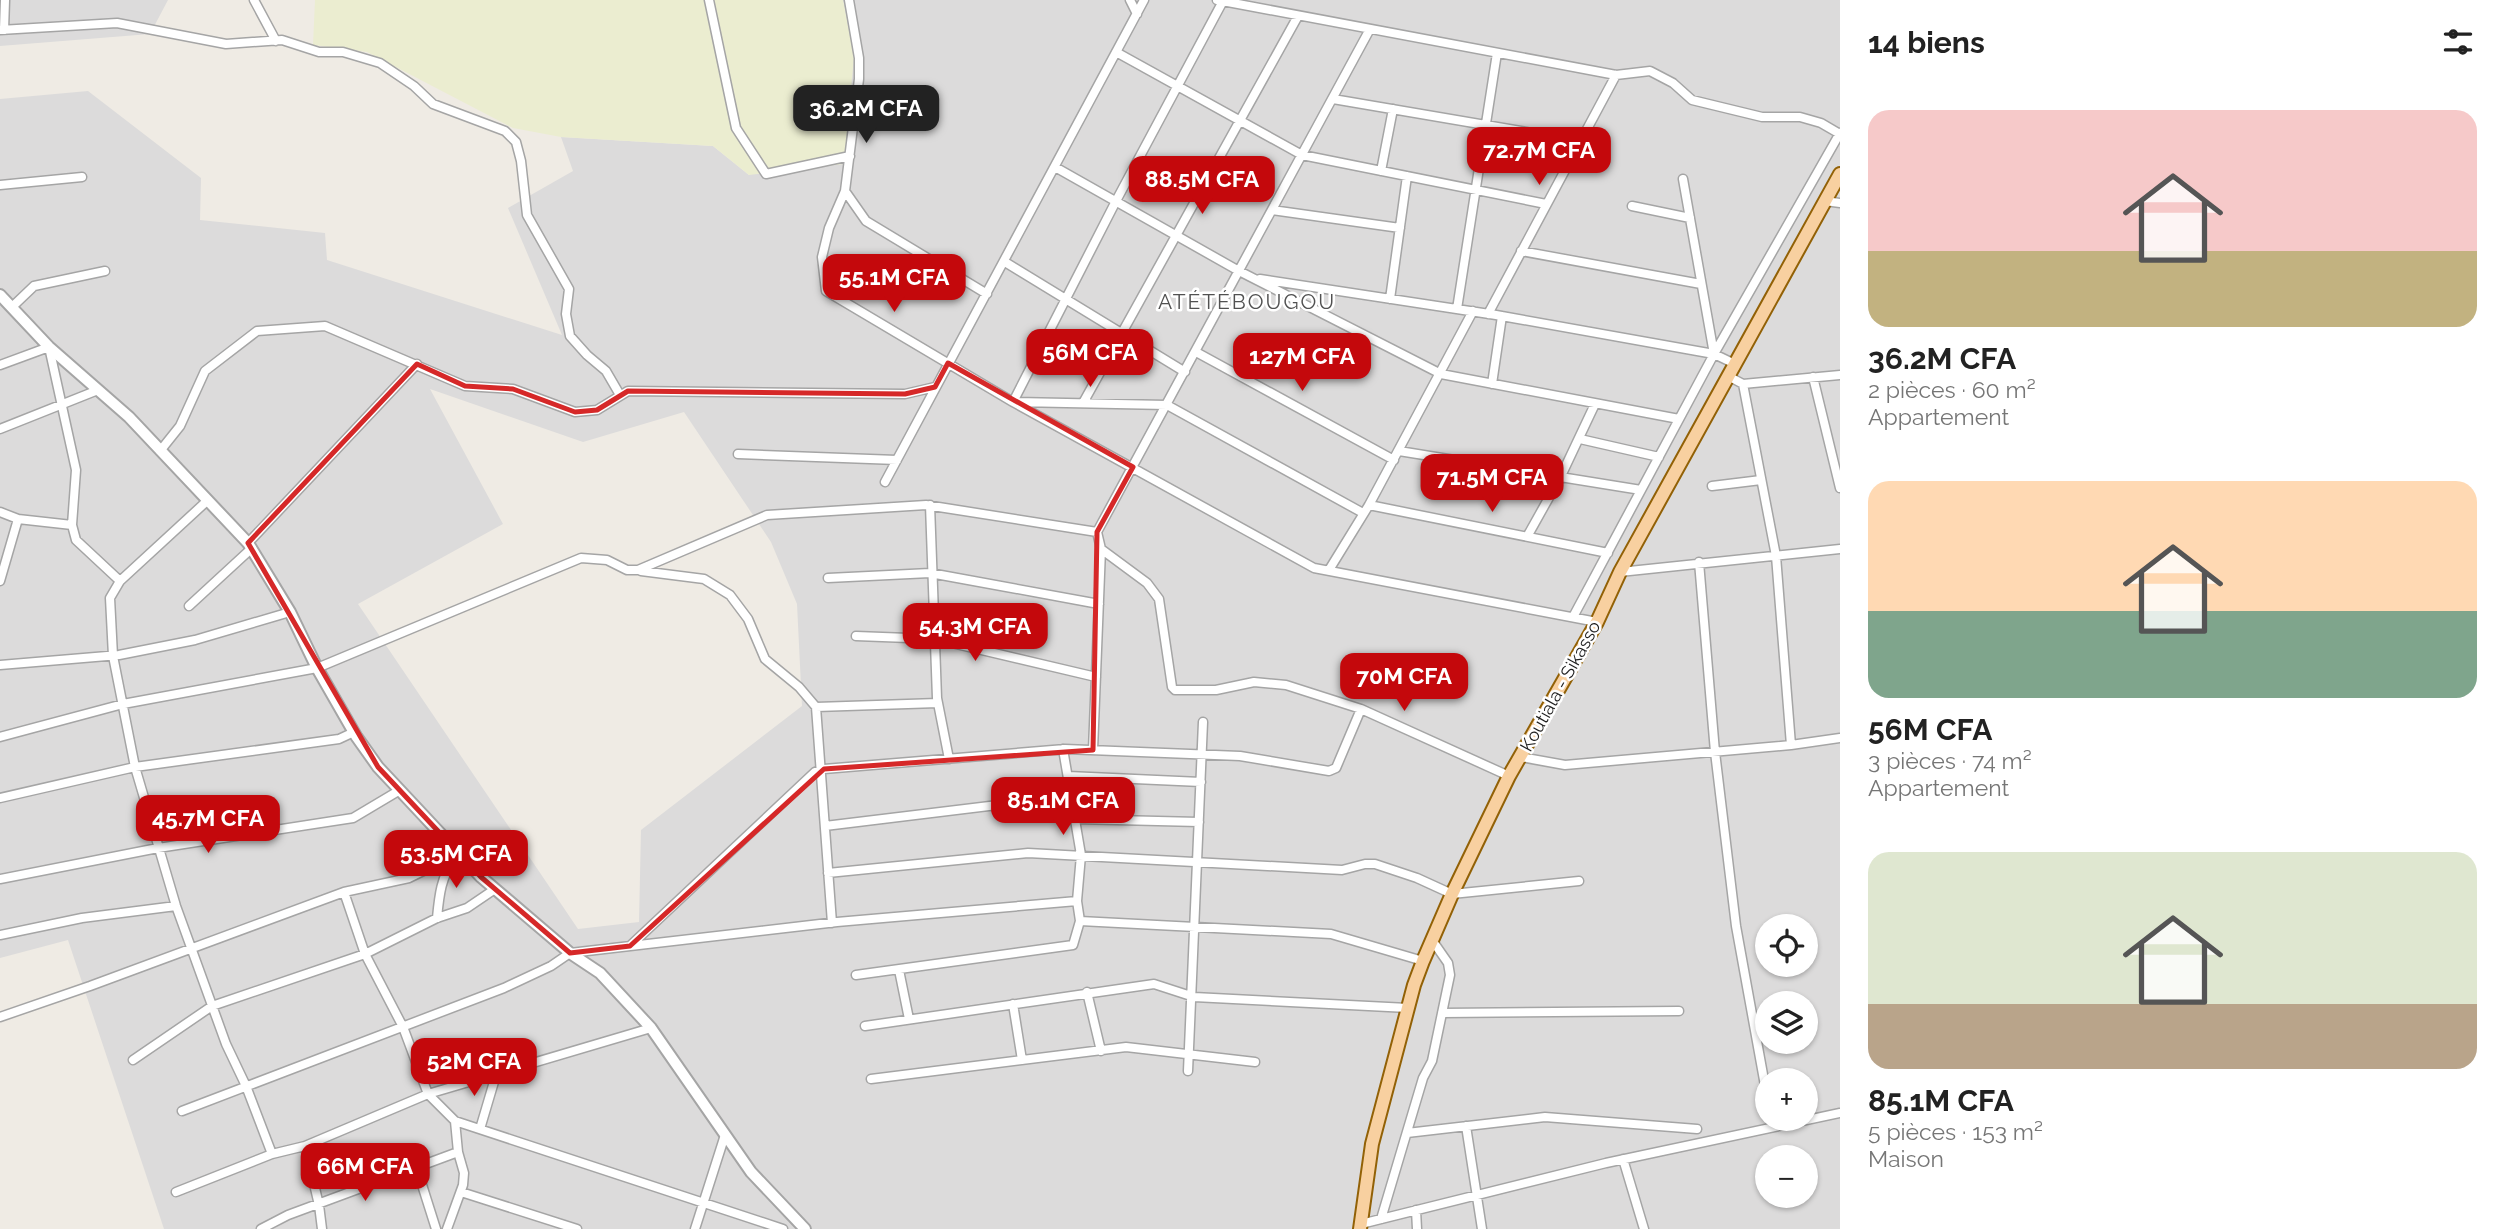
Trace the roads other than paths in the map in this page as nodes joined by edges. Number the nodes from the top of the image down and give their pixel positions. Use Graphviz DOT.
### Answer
graph roads {
  1 [pos="5,0"];
  2 [pos="254,0"];
  3 [pos="709,0"];
  4 [pos="849,0"];
  5 [pos="1130,0"];
  6 [pos="1144,0"];
  7 [pos="1220,1"];
  8 [pos="1137,14"];
  9 [pos="1298,16"];
  10 [pos="1370,29"];
  11 [pos="2,30"];
  12 [pos="276,41"];
  13 [pos="1116,52"];
  14 [pos="1497,53"];
  15 [pos="1615,75"];
  16 [pos="1177,86"];
  17 [pos="1333,99"];
  18 [pos="1393,109"];
  19 [pos="1240,121"];
  20 [pos="1485,124"];
  21 [pos="1840,134"];
  22 [pos="1580,141"];
  23 [pos="1302,155"];
  24 [pos="850,156"];
  25 [pos="1055,167"];
  26 [pos="1381,171"];
  27 [pos="1840,174"];
  28 [pos="1407,176"];
  29 [pos="82,177"];
  30 [pos="1683,179"];
  31 [pos="0,185"];
  32 [pos="1475,190"];
  33 [pos="845,191"];
  34 [pos="1116,201"];
  35 [pos="1825,201"];
  36 [pos="1840,203"];
  37 [pos="1546,204"];
  38 [pos="1632,206"];
  39 [pos="1272,210"];
  40 [pos="1690,218"];
  41 [pos="1400,228"];
  42 [pos="1175,235"];
  43 [pos="1521,251"];
  44 [pos="1005,262"];
  45 [pos="105,271"];
  46 [pos="1239,271"];
  47 [pos="1253,278"];
  48 [pos="1702,284"];
  49 [pos="987,294"];
  50 [pos="0,295"];
  51 [pos="1066,299"];
  52 [pos="1390,299"];
  53 [pos="12,307"];
  54 [pos="1457,309"];
  55 [pos="1473,311"];
  56 [pos="1488,314"];
  57 [pos="1502,316"];
  58 [pos="1121,333"];
  59 [pos="49,347"];
  60 [pos="1196,352"];
  61 [pos="1714,354"];
  62 [pos="948,363"];
  63 [pos="0,365"];
  64 [pos="417,365"];
  65 [pos="1731,370"];
  66 [pos="1185,372"];
  67 [pos="1441,374"];
  68 [pos="1840,375"];
  69 [pos="1813,377"];
  70 [pos="1492,384"];
  71 [pos="1743,384"];
  72 [pos="935,387"];
  73 [pos="99,390"];
  74 [pos="620,395"];
  75 [pos="1013,402"];
  76 [pos="1083,403"];
  77 [pos="62,404"];
  78 [pos="1595,404"];
  79 [pos="1167,405"];
  80 [pos="1679,419"];
  81 [pos="0,429"];
  82 [pos="1580,439"];
  83 [pos="160,451"];
  84 [pos="1399,451"];
  85 [pos="738,454"];
  86 [pos="1659,457"];
  87 [pos="897,460"];
  88 [pos="1394,460"];
  89 [pos="1133,467"];
  90 [pos="1562,476"];
  91 [pos="1761,480"];
  92 [pos="885,482"];
  93 [pos="1712,486"];
  94 [pos="1840,488"];
  95 [pos="1641,491"];
  96 [pos="208,500"];
  97 [pos="929,505"];
  98 [pos="1370,505"];
  99 [pos="0,512"];
  100 [pos="1363,513"];
  101 [pos="18,519"];
  102 [pos="72,525"];
  103 [pos="1097,532"];
  104 [pos="1528,535"];
  105 [pos="250,546"];
  106 [pos="1101,549"];
  107 [pos="1840,549"];
  108 [pos="1608,552"];
  109 [pos="1776,556"];
  110 [pos="1699,562"];
  111 [pos="638,570"];
  112 [pos="1329,570"];
  113 [pos="1620,572"];
  114 [pos="932,574"];
  115 [pos="828,578"];
  116 [pos="0,581"];
  117 [pos="120,581"];
  118 [pos="1099,604"];
  119 [pos="189,606"];
  120 [pos="290,612"];
  121 [pos="1573,617"];
  122 [pos="1597,622"];
  123 [pos="856,636"];
  124 [pos="934,639"];
  125 [pos="113,656"];
  126 [pos="0,665"];
  127 [pos="317,668"];
  128 [pos="1096,677"];
  129 [pos="123,704"];
  130 [pos="938,704"];
  131 [pos="816,707"];
  132 [pos="1361,709"];
  133 [pos="1203,722"];
  134 [pos="354,732"];
  135 [pos="0,737"];
  136 [pos="1840,738"];
  137 [pos="1791,745"];
  138 [pos="1063,749"];
  139 [pos="1093,750"];
  140 [pos="1715,752"];
  141 [pos="1202,755"];
  142 [pos="1521,757"];
  143 [pos="949,759"];
  144 [pos="135,767"];
  145 [pos="821,771"];
  146 [pos="1068,776"];
  147 [pos="1509,776"];
  148 [pos="1201,782"];
  149 [pos="400,790"];
  150 [pos="1071,796"];
  151 [pos="0,798"];
  152 [pos="1075,819"];
  153 [pos="1199,822"];
  154 [pos="825,827"];
  155 [pos="158,848"];
  156 [pos="458,854"];
  157 [pos="1081,855"];
  158 [pos="1197,861"];
  159 [pos="828,873"];
  160 [pos="0,879"];
  161 [pos="1579,881"];
  162 [pos="495,890"];
  163 [pos="344,892"];
  164 [pos="1452,894"];
  165 [pos="1077,901"];
  166 [pos="176,906"];
  167 [pos="437,918"];
  168 [pos="1080,921"];
  169 [pos="832,923"];
  170 [pos="1194,927"];
  171 [pos="0,935"];
  172 [pos="1432,940"];
  173 [pos="630,946"];
  174 [pos="191,949"];
  175 [pos="570,953"];
  176 [pos="365,954"];
  177 [pos="1423,961"];
  178 [pos="899,970"];
  179 [pos="856,975"];
  180 [pos="1087,992"];
  181 [pos="1191,996"];
  182 [pos="1013,1004"];
  183 [pos="212,1006"];
  184 [pos="1408,1008"];
  185 [pos="1679,1011"];
  186 [pos="1442,1013"];
  187 [pos="0,1017"];
  188 [pos="909,1019"];
  189 [pos="865,1026"];
  190 [pos="403,1027"];
  191 [pos="651,1028"];
  192 [pos="1101,1051"];
  193 [pos="1188,1054"];
  194 [pos="133,1060"];
  195 [pos="1022,1060"];
  196 [pos="1255,1062"];
  197 [pos="1761,1068"];
  198 [pos="1188,1071"];
  199 [pos="496,1074"];
  200 [pos="871,1079"];
  201 [pos="246,1086"];
  202 [pos="428,1094"];
  203 [pos="182,1111"];
  204 [pos="1840,1113"];
  205 [pos="1818,1116"];
  206 [pos="455,1121"];
  207 [pos="1466,1126"];
  208 [pos="1755,1127"];
  209 [pos="480,1129"];
  210 [pos="1697,1129"];
  211 [pos="1407,1133"];
  212 [pos="725,1135"];
  213 [pos="305,1146"];
  214 [pos="458,1152"];
  215 [pos="272,1154"];
  216 [pos="1623,1159"];
  217 [pos="417,1169"];
  218 [pos="176,1192"];
  219 [pos="461,1192"];
  220 [pos="1476,1195"];
  221 [pos="703,1203"];
  222 [pos="319,1205"];
  223 [pos="1416,1210"];
  224 [pos="1381,1219"];
  225 [pos="1360,1226"];
  226 [pos="793,1228"];
  227 [pos="261,1229"];
  228 [pos="322,1229"];
  229 [pos="436,1229"];
  230 [pos="447,1229"];
  231 [pos="577,1229"];
  232 [pos="695,1229"];
  233 [pos="1417,1229"];
  234 [pos="1482,1229"];
  235 [pos="1644,1229"];
  1 -- 11 [label="street"];
  2 -- 12 [label="street"];
  3 -- 24 [label="street"];
  4 -- 24 [label="street"];
  5 -- 8 [label="street"];
  6 -- 8 [label="street"];
  7 -- 9 [label="street"];
  7 -- 16 [label="street"];
  8 -- 13 [label="street"];
  9 -- 10 [label="street"];
  9 -- 19 [label="street"];
  10 -- 14 [label="street"];
  10 -- 17 [label="street"];
  11 -- 12 [label="street"];
  12 -- 74 [label="street"];
  13 -- 16 [label="street"];
  13 -- 25 [label="street"];
  14 -- 15 [label="street"];
  14 -- 20 [label="street"];
  15 -- 21 [label="street"];
  15 -- 22 [label="street"];
  16 -- 19 [label="street"];
  16 -- 34 [label="street"];
  17 -- 18 [label="street"];
  17 -- 23 [label="street"];
  18 -- 20 [label="street"];
  18 -- 26 [label="street"];
  19 -- 23 [label="street"];
  19 -- 42 [label="street"];
  20 -- 22 [label="street"];
  20 -- 32 [label="street"];
  21 -- 61 [label="street"];
  22 -- 37 [label="street"];
  23 -- 26 [label="street"];
  23 -- 39 [label="street"];
  24 -- 33 [label="street"];
  25 -- 34 [label="street"];
  25 -- 44 [label="street"];
  26 -- 28 [label="street"];
  27 -- 35 [label="main road, Koutiala - Sikasso"];
  28 -- 32 [label="street"];
  28 -- 41 [label="street"];
  29 -- 31 [label="street"];
  30 -- 40 [label="street"];
  32 -- 37 [label="street"];
  32 -- 54 [label="street"];
  33 -- 49 [label="street"];
  33 -- 62 [label="street"];
  34 -- 42 [label="street"];
  34 -- 51 [label="street"];
  35 -- 36 [label="street"];
  35 -- 65 [label="main road, Koutiala - Sikasso"];
  37 -- 43 [label="street"];
  38 -- 40 [label="street"];
  39 -- 41 [label="street"];
  39 -- 46 [label="street"];
  40 -- 48 [label="street"];
  41 -- 52 [label="street"];
  42 -- 46 [label="street"];
  42 -- 58 [label="street"];
  43 -- 48 [label="street"];
  43 -- 56 [label="street"];
  44 -- 49 [label="street"];
  44 -- 51 [label="street"];
  45 -- 53 [label="street"];
  46 -- 47 [label="street"];
  46 -- 60 [label="street"];
  47 -- 52 [label="street"];
  47 -- 67 [label="street"];
  48 -- 61 [label="street"];
  49 -- 62 [label="street"];
  50 -- 53 [label="street"];
  51 -- 58 [label="street"];
  51 -- 75 [label="street"];
  52 -- 54 [label="street"];
  53 -- 59 [label="street"];
  54 -- 55 [label="street"];
  55 -- 56 [label="street"];
  55 -- 67 [label="street"];
  56 -- 57 [label="street"];
  57 -- 61 [label="street"];
  57 -- 70 [label="street"];
  58 -- 66 [label="street"];
  58 -- 76 [label="street"];
  59 -- 63 [label="street"];
  59 -- 73 [label="street"];
  59 -- 77 [label="street"];
  60 -- 66 [label="street"];
  60 -- 88 [label="street"];
  61 -- 65 [label="street"];
  61 -- 80 [label="street"];
  62 -- 72 [label="street"];
  62 -- 75 [label="street"];
  64 -- 74 [label="street"];
  64 -- 83 [label="street"];
  64 -- 105 [label="street"];
  65 -- 71 [label="street"];
  65 -- 113 [label="main road, Koutiala - Sikasso"];
  66 -- 79 [label="street"];
  67 -- 70 [label="street"];
  67 -- 84 [label="street"];
  68 -- 69 [label="street"];
  69 -- 71 [label="street"];
  69 -- 94 [label="street"];
  70 -- 78 [label="street"];
  71 -- 91 [label="street"];
  72 -- 74 [label="street"];
  72 -- 87 [label="street"];
  73 -- 77 [label="street"];
  73 -- 83 [label="street"];
  75 -- 76 [label="street"];
  75 -- 89 [label="street"];
  76 -- 79 [label="street"];
  77 -- 81 [label="street"];
  77 -- 102 [label="street"];
  78 -- 80 [label="street"];
  78 -- 82 [label="street"];
  79 -- 89 [label="street"];
  79 -- 100 [label="street"];
  80 -- 86 [label="street"];
  82 -- 86 [label="street"];
  82 -- 90 [label="street"];
  83 -- 96 [label="street"];
  84 -- 88 [label="street"];
  84 -- 90 [label="street"];
  85 -- 87 [label="street"];
  86 -- 95 [label="street"];
  87 -- 92 [label="street"];
  88 -- 98 [label="street"];
  89 -- 103 [label="street"];
  89 -- 112 [label="street"];
  90 -- 95 [label="street"];
  90 -- 104 [label="street"];
  91 -- 93 [label="street"];
  91 -- 109 [label="street"];
  95 -- 108 [label="street"];
  96 -- 105 [label="street"];
  96 -- 117 [label="street"];
  97 -- 103 [label="street"];
  97 -- 111 [label="street"];
  97 -- 114 [label="street"];
  98 -- 100 [label="street"];
  98 -- 104 [label="street"];
  99 -- 101 [label="street"];
  100 -- 112 [label="street"];
  101 -- 102 [label="street"];
  101 -- 116 [label="street"];
  102 -- 117 [label="street"];
  103 -- 106 [label="street"];
  104 -- 108 [label="street"];
  105 -- 119 [label="street"];
  105 -- 120 [label="street"];
  106 -- 118 [label="street"];
  106 -- 132 [label="street"];
  107 -- 109 [label="street"];
  108 -- 121 [label="street"];
  109 -- 110 [label="street"];
  109 -- 137 [label="street"];
  110 -- 113 [label="street"];
  110 -- 140 [label="street"];
  111 -- 127 [label="street"];
  111 -- 131 [label="street"];
  112 -- 121 [label="street"];
  113 -- 122 [label="main road, Koutiala - Sikasso"];
  114 -- 115 [label="street"];
  114 -- 118 [label="street"];
  114 -- 124 [label="street"];
  117 -- 125 [label="street"];
  118 -- 128 [label="street"];
  120 -- 125 [label="street"];
  120 -- 127 [label="street"];
  121 -- 122 [label="street"];
  122 -- 142 [label="main road, Koutiala - Sikasso"];
  123 -- 124 [label="street"];
  124 -- 128 [label="street"];
  124 -- 130 [label="street"];
  125 -- 126 [label="street"];
  125 -- 129 [label="street"];
  127 -- 129 [label="street"];
  127 -- 134 [label="street"];
  128 -- 139 [label="street"];
  129 -- 135 [label="street"];
  129 -- 144 [label="street"];
  130 -- 131 [label="street"];
  130 -- 143 [label="street"];
  131 -- 145 [label="street"];
  132 -- 141 [label="street"];
  132 -- 147 [label="street"];
  133 -- 141 [label="street"];
  134 -- 144 [label="street"];
  134 -- 149 [label="street"];
  136 -- 137 [label="street"];
  137 -- 140 [label="street"];
  138 -- 139 [label="street"];
  138 -- 143 [label="street"];
  138 -- 146 [label="street"];
  139 -- 141 [label="street"];
  140 -- 142 [label="street"];
  140 -- 197 [label="street"];
  141 -- 148 [label="street"];
  142 -- 147 [label="main road, Koutiala - Sikasso"];
  143 -- 145 [label="street"];
  144 -- 151 [label="street"];
  144 -- 155 [label="street"];
  145 -- 154 [label="street"];
  145 -- 173 [label="street"];
  146 -- 148 [label="street"];
  146 -- 150 [label="street"];
  147 -- 164 [label="main road, Koutiala - Sikasso"];
  148 -- 153 [label="street"];
  149 -- 155 [label="street"];
  149 -- 156 [label="street"];
  150 -- 152 [label="street"];
  150 -- 154 [label="street"];
  152 -- 153 [label="street"];
  152 -- 157 [label="street"];
  153 -- 158 [label="street"];
  154 -- 159 [label="street"];
  155 -- 160 [label="street"];
  155 -- 166 [label="street"];
  156 -- 162 [label="street"];
  156 -- 163 [label="street"];
  156 -- 167 [label="street"];
  157 -- 158 [label="street"];
  157 -- 159 [label="street"];
  157 -- 165 [label="street"];
  158 -- 164 [label="street"];
  158 -- 170 [label="street"];
  159 -- 169 [label="street"];
  161 -- 164 [label="street"];
  162 -- 167 [label="street"];
  162 -- 175 [label="street"];
  163 -- 174 [label="street"];
  163 -- 176 [label="street"];
  164 -- 172 [label="main road, Koutiala - Sikasso"];
  165 -- 168 [label="street"];
  165 -- 169 [label="street"];
  166 -- 171 [label="street"];
  166 -- 174 [label="street"];
  167 -- 176 [label="street"];
  168 -- 170 [label="street"];
  168 -- 178 [label="street"];
  169 -- 173 [label="street"];
  170 -- 177 [label="street"];
  170 -- 181 [label="street"];
  172 -- 177 [label="main road, Koutiala - Sikasso"];
  172 -- 186 [label="street"];
  173 -- 175 [label="street"];
  174 -- 183 [label="street"];
  174 -- 187 [label="street"];
  175 -- 190 [label="street"];
  175 -- 191 [label="street"];
  176 -- 183 [label="street"];
  176 -- 190 [label="street"];
  177 -- 184 [label="main road, Koutiala - Sikasso"];
  178 -- 179 [label="street"];
  178 -- 188 [label="street"];
  180 -- 181 [label="street"];
  180 -- 182 [label="street"];
  180 -- 192 [label="street"];
  181 -- 184 [label="street"];
  181 -- 193 [label="street"];
  182 -- 188 [label="street"];
  182 -- 195 [label="street"];
  183 -- 194 [label="street"];
  183 -- 201 [label="street"];
  184 -- 225 [label="main road, Koutiala - Sikasso"];
  185 -- 186 [label="street"];
  186 -- 211 [label="street"];
  188 -- 189 [label="street"];
  190 -- 201 [label="street"];
  190 -- 202 [label="street"];
  191 -- 199 [label="street"];
  191 -- 212 [label="street"];
  192 -- 193 [label="street"];
  192 -- 195 [label="street"];
  193 -- 196 [label="street"];
  193 -- 198 [label="street"];
  195 -- 200 [label="street"];
  199 -- 202 [label="street"];
  199 -- 209 [label="street"];
  201 -- 203 [label="street"];
  201 -- 215 [label="street"];
  202 -- 206 [label="street"];
  202 -- 213 [label="street"];
  204 -- 205 [label="street"];
  206 -- 209 [label="street"];
  206 -- 214 [label="street"];
  207 -- 210 [label="street"];
  207 -- 211 [label="street"];
  207 -- 220 [label="street"];
  208 -- 216 [label="street"];
  209 -- 221 [label="street"];
  211 -- 224 [label="street"];
  212 -- 221 [label="street"];
  212 -- 226 [label="street"];
  213 -- 215 [label="street"];
  213 -- 222 [label="street"];
  214 -- 217 [label="street"];
  214 -- 219 [label="street"];
  215 -- 218 [label="street"];
  216 -- 220 [label="street"];
  216 -- 235 [label="street"];
  217 -- 222 [label="street"];
  217 -- 229 [label="street"];
  219 -- 230 [label="street"];
  219 -- 231 [label="street"];
  220 -- 223 [label="street"];
  220 -- 234 [label="street"];
  221 -- 226 [label="street"];
  221 -- 232 [label="street"];
  222 -- 227 [label="street"];
  222 -- 228 [label="street"];
  223 -- 224 [label="street"];
  223 -- 233 [label="street"];
  224 -- 225 [label="street"];
}
